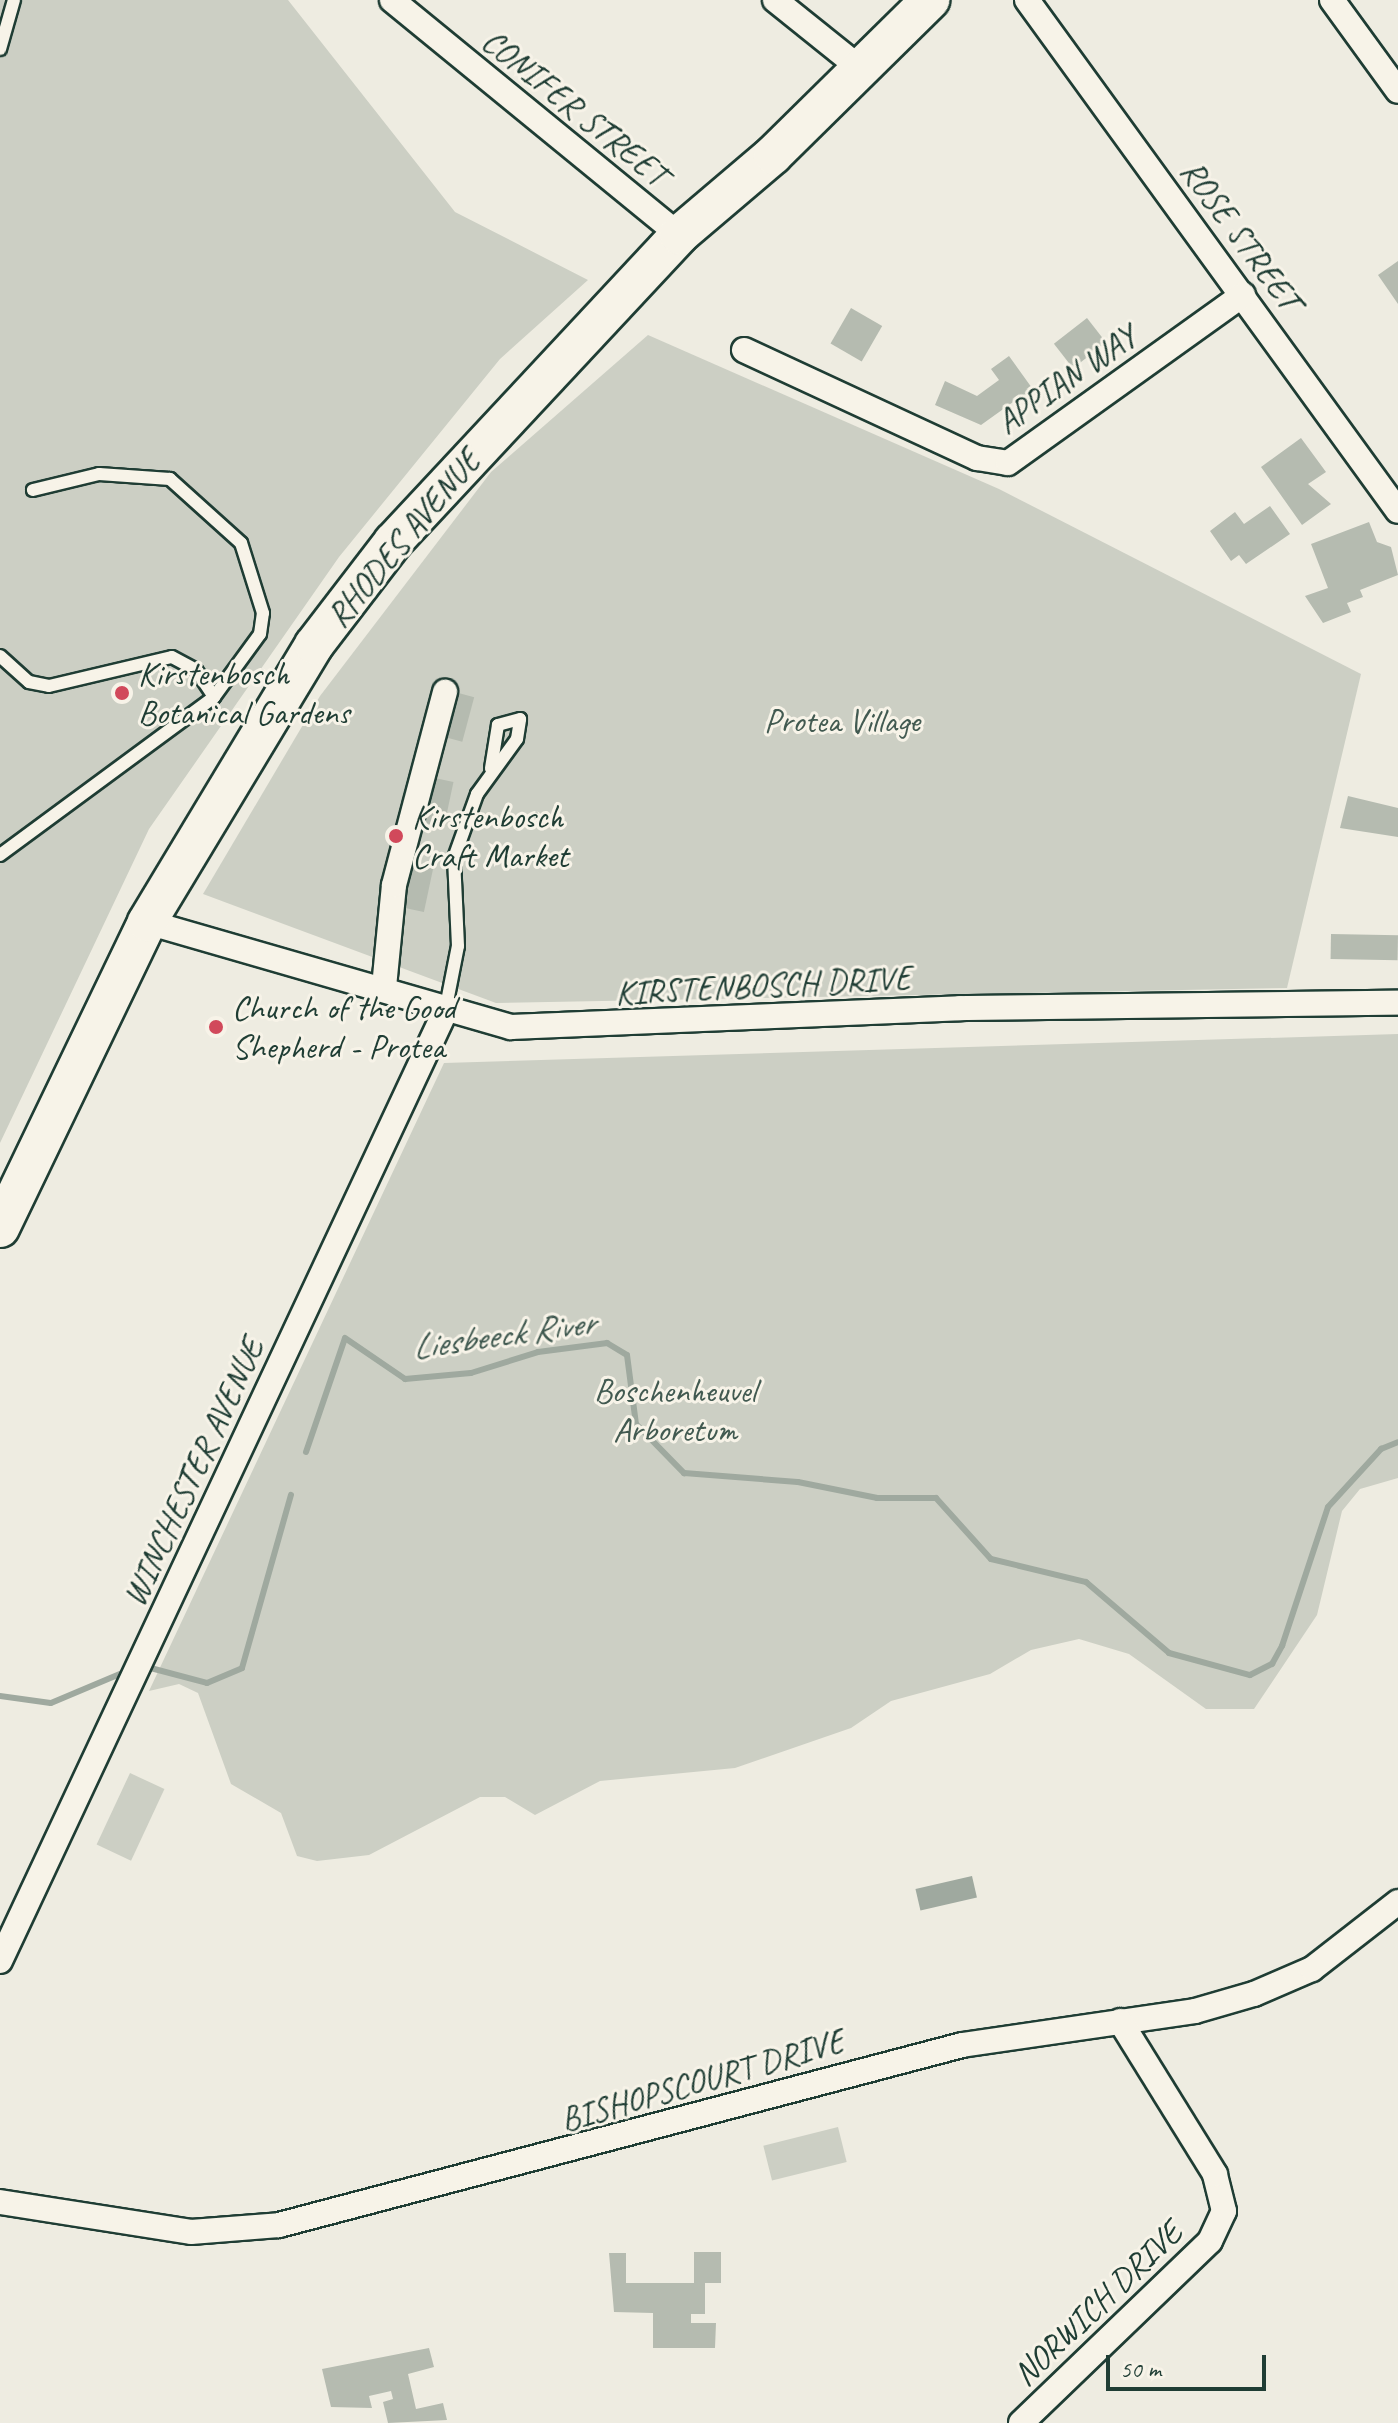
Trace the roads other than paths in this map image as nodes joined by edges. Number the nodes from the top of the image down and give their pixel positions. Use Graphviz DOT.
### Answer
graph roads {
  1 [pos="14,0"];
  2 [pos="392,0"];
  3 [pos="775,0"];
  4 [pos="930,0"];
  5 [pos="1027,0"];
  6 [pos="1332,0"];
  7 [pos="0,49"];
  8 [pos="861,69"];
  9 [pos="1398,91"];
  10 [pos="679,235"];
  11 [pos="1243,295"];
  12 [pos="744,350"];
  13 [pos="33,490"];
  14 [pos="1398,511"];
  15 [pos="0,656"];
  16 [pos="445,692"];
  17 [pos="214,697"];
  18 [pos="491,768"];
  19 [pos="0,855"];
  20 [pos="147,922"];
  21 [pos="384,987"];
  22 [pos="1398,1003"];
  23 [pos="445,1012"];
  24 [pos="0,1228"];
  25 [pos="1398,1902"];
  26 [pos="0,1961"];
  27 [pos="1120,2021"];
  28 [pos="0,2202"];
  29 [pos="1021,2423"];
  1 -- 7 [label="lane"];
  2 -- 10 [label="street, CONIFER STREET"];
  3 -- 8 [label="street"];
  4 -- 8 [label="main road, RHODES AVENUE"];
  5 -- 11 [label="street, ROSE STREET"];
  6 -- 9 [label="street"];
  8 -- 10 [label="main road, RHODES AVENUE"];
  10 -- 20 [label="main road, RHODES AVENUE"];
  11 -- 12 [label="street, APPIAN WAY"];
  11 -- 14 [label="street, ROSE STREET"];
  13 -- 17 [label="lane"];
  15 -- 17 [label="lane"];
  16 -- 21 [label="street"];
  17 -- 19 [label="lane"];
  18 -- 23 [label="lane"];
  20 -- 21 [label="street, KIRSTENBOSCH DRIVE"];
  20 -- 24 [label="main road, RHODES AVENUE"];
  21 -- 23 [label="street, KIRSTENBOSCH DRIVE"];
  22 -- 23 [label="street, KIRSTENBOSCH DRIVE"];
  23 -- 26 [label="street, WINCHESTER AVENUE"];
  25 -- 27 [label="street, BISHOPSCOURT DRIVE"];
  27 -- 28 [label="street, BISHOPSCOURT DRIVE"];
  27 -- 29 [label="street, NORWICH DRIVE"];
}
